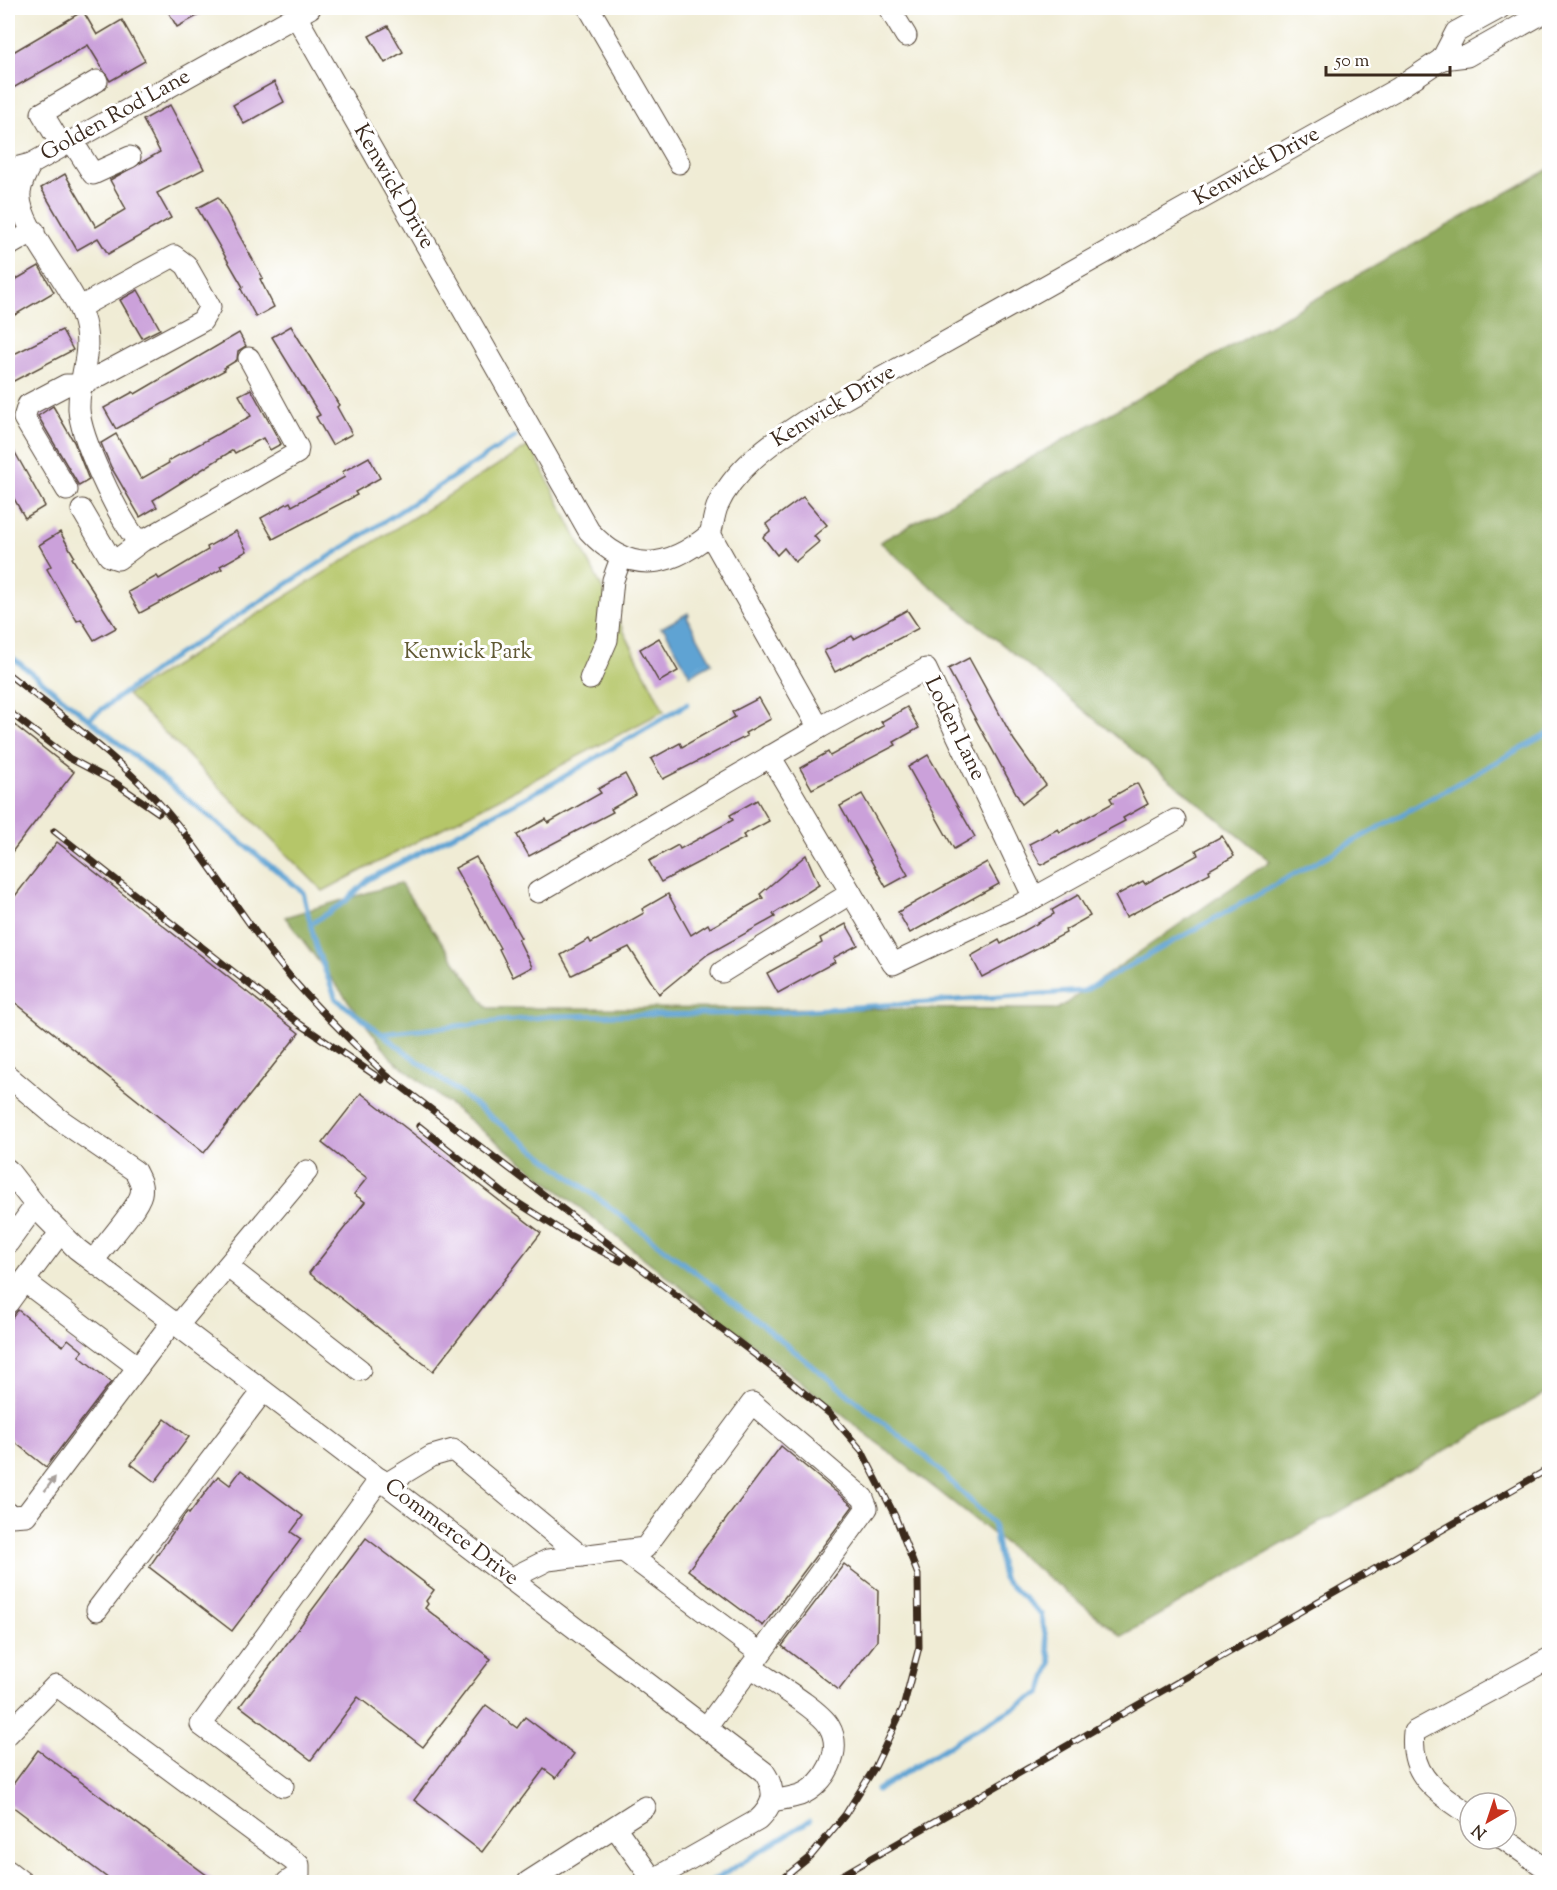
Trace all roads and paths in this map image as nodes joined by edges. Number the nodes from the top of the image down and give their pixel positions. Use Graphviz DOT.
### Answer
graph roads {
  1 [pos="589,8"];
  2 [pos="889,8"];
  3 [pos="1500,8"];
  4 [pos="1550,9"];
  5 [pos="303,12"];
  6 [pos="906,36"];
  7 [pos="1442,59"];
  8 [pos="97,81"];
  9 [pos="67,143"];
  10 [pos="130,157"];
  11 [pos="679,163"];
  12 [pos="31,164"];
  13 [pos="8,170"];
  14 [pos="34,231"];
  15 [pos="8,246"];
  16 [pos="80,307"];
  17 [pos="249,358"];
  18 [pos="82,385"];
  19 [pos="67,490"];
  20 [pos="82,510"];
  21 [pos="710,534"];
  22 [pos="142,541"];
  23 [pos="621,558"];
  24 [pos="590,679"];
  25 [pos="819,728"];
  26 [pos="770,756"];
  27 [pos="1175,820"];
  28 [pos="538,892"];
  29 [pos="851,893"];
  30 [pos="1034,898"];
  31 [pos="722,972"];
  32 [pos="8,1076"];
  33 [pos="8,1170"];
  34 [pos="307,1171"];
  35 [pos="35,1206"];
  36 [pos="60,1233"];
  37 [pos="8,1243"];
  38 [pos="93,1261"];
  39 [pos="228,1267"];
  40 [pos="24,1281"];
  41 [pos="8,1303"];
  42 [pos="175,1323"];
  43 [pos="138,1367"];
  44 [pos="360,1370"];
  45 [pos="263,1391"];
  46 [pos="383,1482"];
  47 [pos="8,1513"];
  48 [pos="625,1552"];
  49 [pos="581,1556"];
  50 [pos="510,1579"];
  51 [pos="97,1610"];
  52 [pos="1550,1658"];
  53 [pos="755,1660"];
  54 [pos="706,1728"];
  55 [pos="8,1734"];
  56 [pos="283,1786"];
  57 [pos="772,1801"];
  58 [pos="1458,1806"];
  59 [pos="645,1807"];
  60 [pos="615,1827"];
  61 [pos="1518,1849"];
  62 [pos="8,1871"];
  63 [pos="1550,1871"];
  64 [pos="651,1881"];
  65 [pos="22,1882"];
  66 [pos="287,1882"];
  67 [pos="529,1882"];
  1 -- 11 [label="street"];
  2 -- 6 [label="street"];
  3 -- 7 [label="street, Kenwick Drive"];
  4 -- 7 [label="street, Kenwick Drive"];
  5 -- 9 [label="street, Golden Rod Lane"];
  5 -- 23 [label="street, Kenwick Drive"];
  7 -- 21 [label="street, Kenwick Drive"];
  8 -- 9 [label="street"];
  9 -- 10 [label="street"];
  9 -- 12 [label="street, Golden Rod Lane"];
  12 -- 13 [label="street"];
  12 -- 14 [label="street, Golden Rod Lane"];
  14 -- 15 [label="street"];
  14 -- 16 [label="street, Golden Rod Lane"];
  16 -- 18 [label="street, Golden Rod Lane"];
  16 -- 18 [label="street"];
  17 -- 22 [label="street"];
  18 -- 19 [label="street"];
  18 -- 22 [label="street, Golden Rod Lane"];
  20 -- 22 [label="street"];
  21 -- 23 [label="street, Kenwick Drive"];
  21 -- 25 [label="street"];
  23 -- 24 [label="street"];
  25 -- 26 [label="street, Loden Lane"];
  25 -- 30 [label="street, Loden Lane"];
  26 -- 28 [label="street, Loden Lane"];
  26 -- 29 [label="street"];
  27 -- 30 [label="street"];
  29 -- 30 [label="street"];
  29 -- 31 [label="street"];
  32 -- 38 [label="street"];
  33 -- 35 [label="street, Commerce Drive"];
  34 -- 39 [label="street"];
  35 -- 36 [label="street, Commerce Drive"];
  35 -- 37 [label="street"];
  36 -- 38 [label="street, Commerce Drive"];
  36 -- 40 [label="street"];
  38 -- 42 [label="street, Commerce Drive"];
  39 -- 42 [label="street"];
  39 -- 44 [label="street"];
  40 -- 41 [label="street"];
  40 -- 43 [label="street"];
  42 -- 43 [label="street"];
  42 -- 45 [label="street, Commerce Drive"];
  47 -- 43 [label="street, one-way"];
  45 -- 46 [label="street, Commerce Drive"];
  45 -- 51 [label="street"];
  46 -- 49 [label="street"];
  46 -- 50 [label="street, Commerce Drive"];
  46 -- 56 [label="street"];
  48 -- 49 [label="street"];
  48 -- 53 [label="street"];
  48 -- 53 [label="street"];
  49 -- 50 [label="street"];
  50 -- 54 [label="street, Commerce Drive"];
  52 -- 58 [label="street"];
  53 -- 54 [label="street"];
  53 -- 57 [label="street"];
  54 -- 57 [label="street, Commerce Drive"];
  55 -- 66 [label="street"];
  57 -- 64 [label="street"];
  59 -- 60 [label="street"];
  60 -- 64 [label="street"];
  60 -- 67 [label="street"];
  61 -- 63 [label="street"];
  62 -- 65 [label="street"];
}
